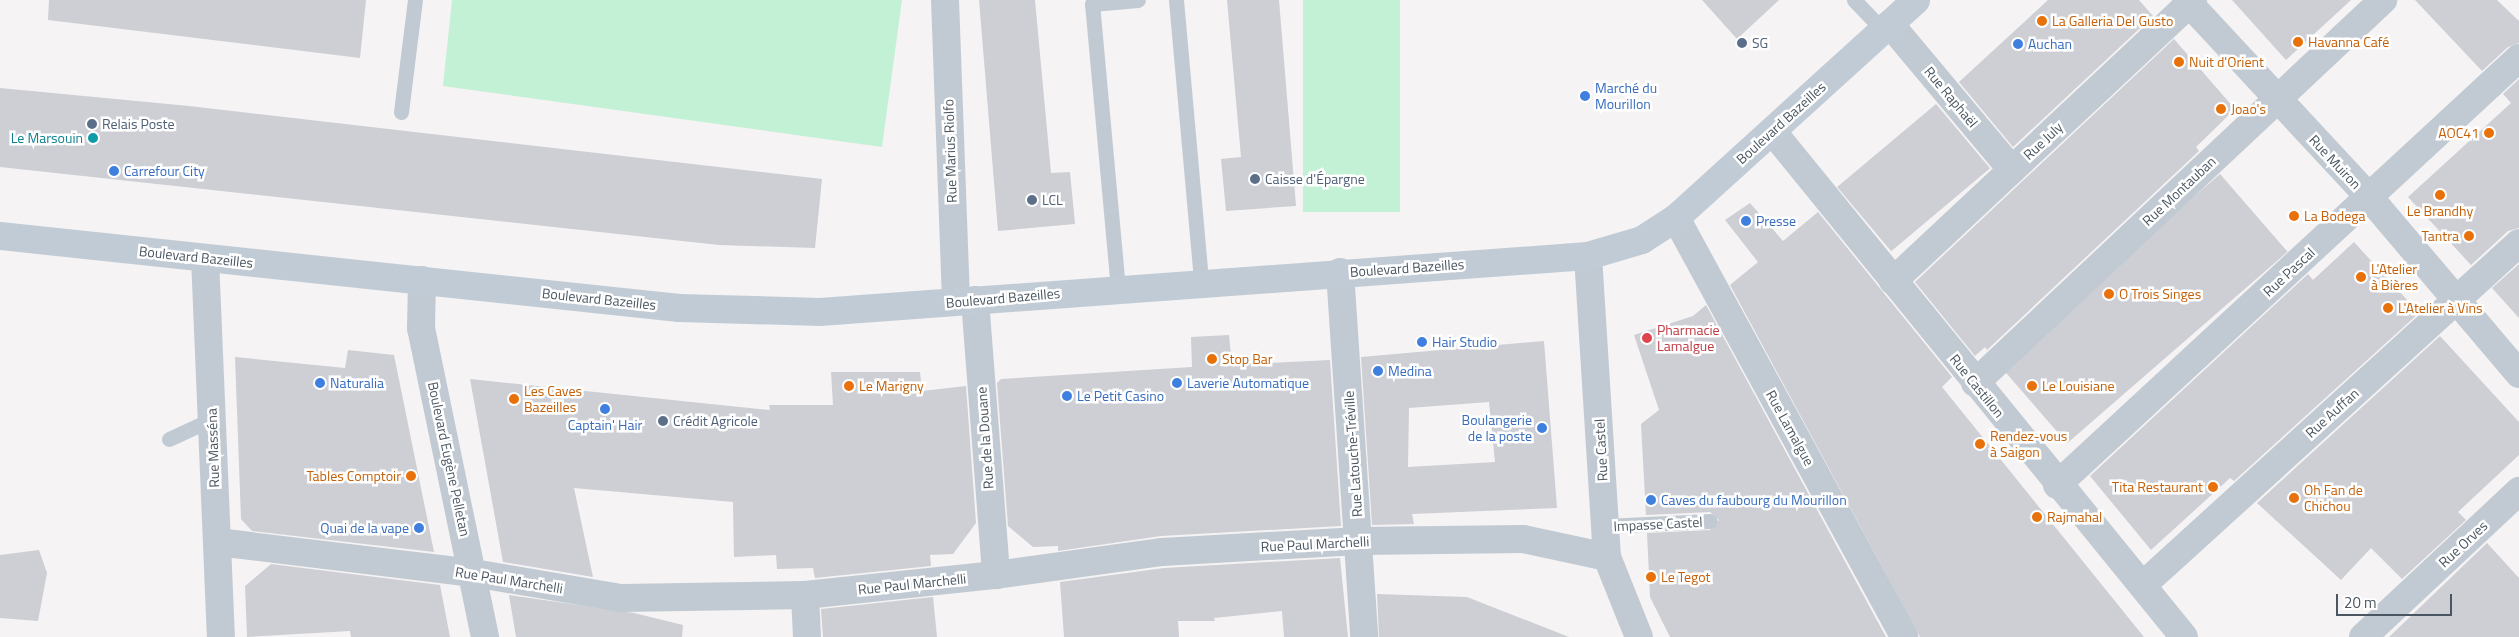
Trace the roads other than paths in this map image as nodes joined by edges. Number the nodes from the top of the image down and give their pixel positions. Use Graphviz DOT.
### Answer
graph roads {
  1 [pos="415,0"];
  2 [pos="945,0"];
  3 [pos="1138,0"];
  4 [pos="1176,0"];
  5 [pos="1854,0"];
  6 [pos="1916,0"];
  7 [pos="2189,1"];
  8 [pos="2380,1"];
  9 [pos="1887,27"];
  10 [pos="2519,58"];
  11 [pos="2276,100"];
  12 [pos="401,112"];
  13 [pos="1773,132"];
  14 [pos="2012,170"];
  15 [pos="2369,197"];
  16 [pos="1676,218"];
  17 [pos="0,236"];
  18 [pos="2519,243"];
  19 [pos="1588,256"];
  20 [pos="206,258"];
  21 [pos="1340,272"];
  22 [pos="422,280"];
  23 [pos="1201,282"];
  24 [pos="1893,282"];
  25 [pos="1118,289"];
  26 [pos="2457,299"];
  27 [pos="966,301"];
  28 [pos="2519,374"];
  29 [pos="1975,383"];
  30 [pos="212,419"];
  31 [pos="169,439"];
  32 [pos="2057,484"];
  33 [pos="2519,491"];
  34 [pos="1710,521"];
  35 [pos="1605,526"];
  36 [pos="1359,541"];
  37 [pos="217,542"];
  38 [pos="1607,557"];
  39 [pos="473,573"];
  40 [pos="996,576"];
  41 [pos="2144,584"];
  42 [pos="805,595"];
  43 [pos="221,637"];
  44 [pos="485,637"];
  45 [pos="807,637"];
  46 [pos="1364,637"];
  47 [pos="1639,637"];
  48 [pos="1904,637"];
  49 [pos="2184,637"];
  50 [pos="2363,637"];
  1 -- 12 [label="lane"];
  2 -- 27 [label="street, Rue Marius Riolfo"];
  3 -- 25 [label="lane"];
  4 -- 23 [label="lane"];
  5 -- 9 [label="lane"];
  6 -- 9 [label="main road, Boulevard Bazeilles"];
  7 -- 11 [label="street, Rue Muiron"];
  7 -- 14 [label="street, Rue July"];
  8 -- 11 [label="street, Rue Montauban"];
  9 -- 13 [label="main road, Boulevard Bazeilles"];
  9 -- 14 [label="street, Rue Raphaël"];
  10 -- 15 [label="street, Rue Pascal"];
  11 -- 15 [label="street, Rue Muiron"];
  11 -- 29 [label="street, Rue Montauban"];
  13 -- 16 [label="main road, Boulevard Bazeilles"];
  13 -- 24 [label="street, Rue Castillon"];
  14 -- 24 [label="street, Rue July"];
  15 -- 26 [label="street, Rue Muiron"];
  15 -- 32 [label="street, Rue Pascal"];
  16 -- 19 [label="main road, Boulevard Bazeilles"];
  16 -- 48 [label="street, Rue Lamalgue"];
  17 -- 20 [label="main road, Boulevard Bazeilles"];
  18 -- 26 [label="street, Rue Auffan"];
  19 -- 21 [label="main road, Boulevard Bazeilles"];
  19 -- 35 [label="street, Rue Castel"];
  20 -- 22 [label="main road, Boulevard Bazeilles"];
  20 -- 30 [label="street, Rue Masséna"];
  21 -- 23 [label="main road, Boulevard Bazeilles"];
  21 -- 36 [label="street, Rue Latouche-Tréville"];
  22 -- 27 [label="main road, Boulevard Bazeilles"];
  22 -- 39 [label="street, Boulevard Eugène Pelletan"];
  23 -- 25 [label="main road, Boulevard Bazeilles"];
  24 -- 29 [label="street, Rue Castillon"];
  25 -- 27 [label="main road, Boulevard Bazeilles"];
  26 -- 28 [label="street, Rue Muiron"];
  26 -- 41 [label="street, Rue Auffan"];
  27 -- 40 [label="street, Rue de la Douane"];
  29 -- 32 [label="street, Rue Castillon"];
  30 -- 31 [label="lane"];
  30 -- 37 [label="street, Rue Masséna"];
  32 -- 41 [label="street, Rue Castillon"];
  33 -- 50 [label="street, Rue Orves"];
  34 -- 35 [label="lane, Impasse Castel"];
  35 -- 38 [label="street, Rue Castel"];
  36 -- 38 [label="street, Rue Paul Marchelli"];
  36 -- 40 [label="street, Rue Paul Marchelli"];
  36 -- 46 [label="street, Rue Latouche-Tréville"];
  37 -- 39 [label="street, Rue Paul Marchelli"];
  37 -- 43 [label="street, Rue Masséna"];
  38 -- 47 [label="street, Rue Castel"];
  39 -- 42 [label="street, Rue Paul Marchelli"];
  39 -- 44 [label="street, Boulevard Eugène Pelletan"];
  40 -- 42 [label="street, Rue Paul Marchelli"];
  41 -- 49 [label="street, Rue Castillon"];
  42 -- 45 [label="street"];
}
